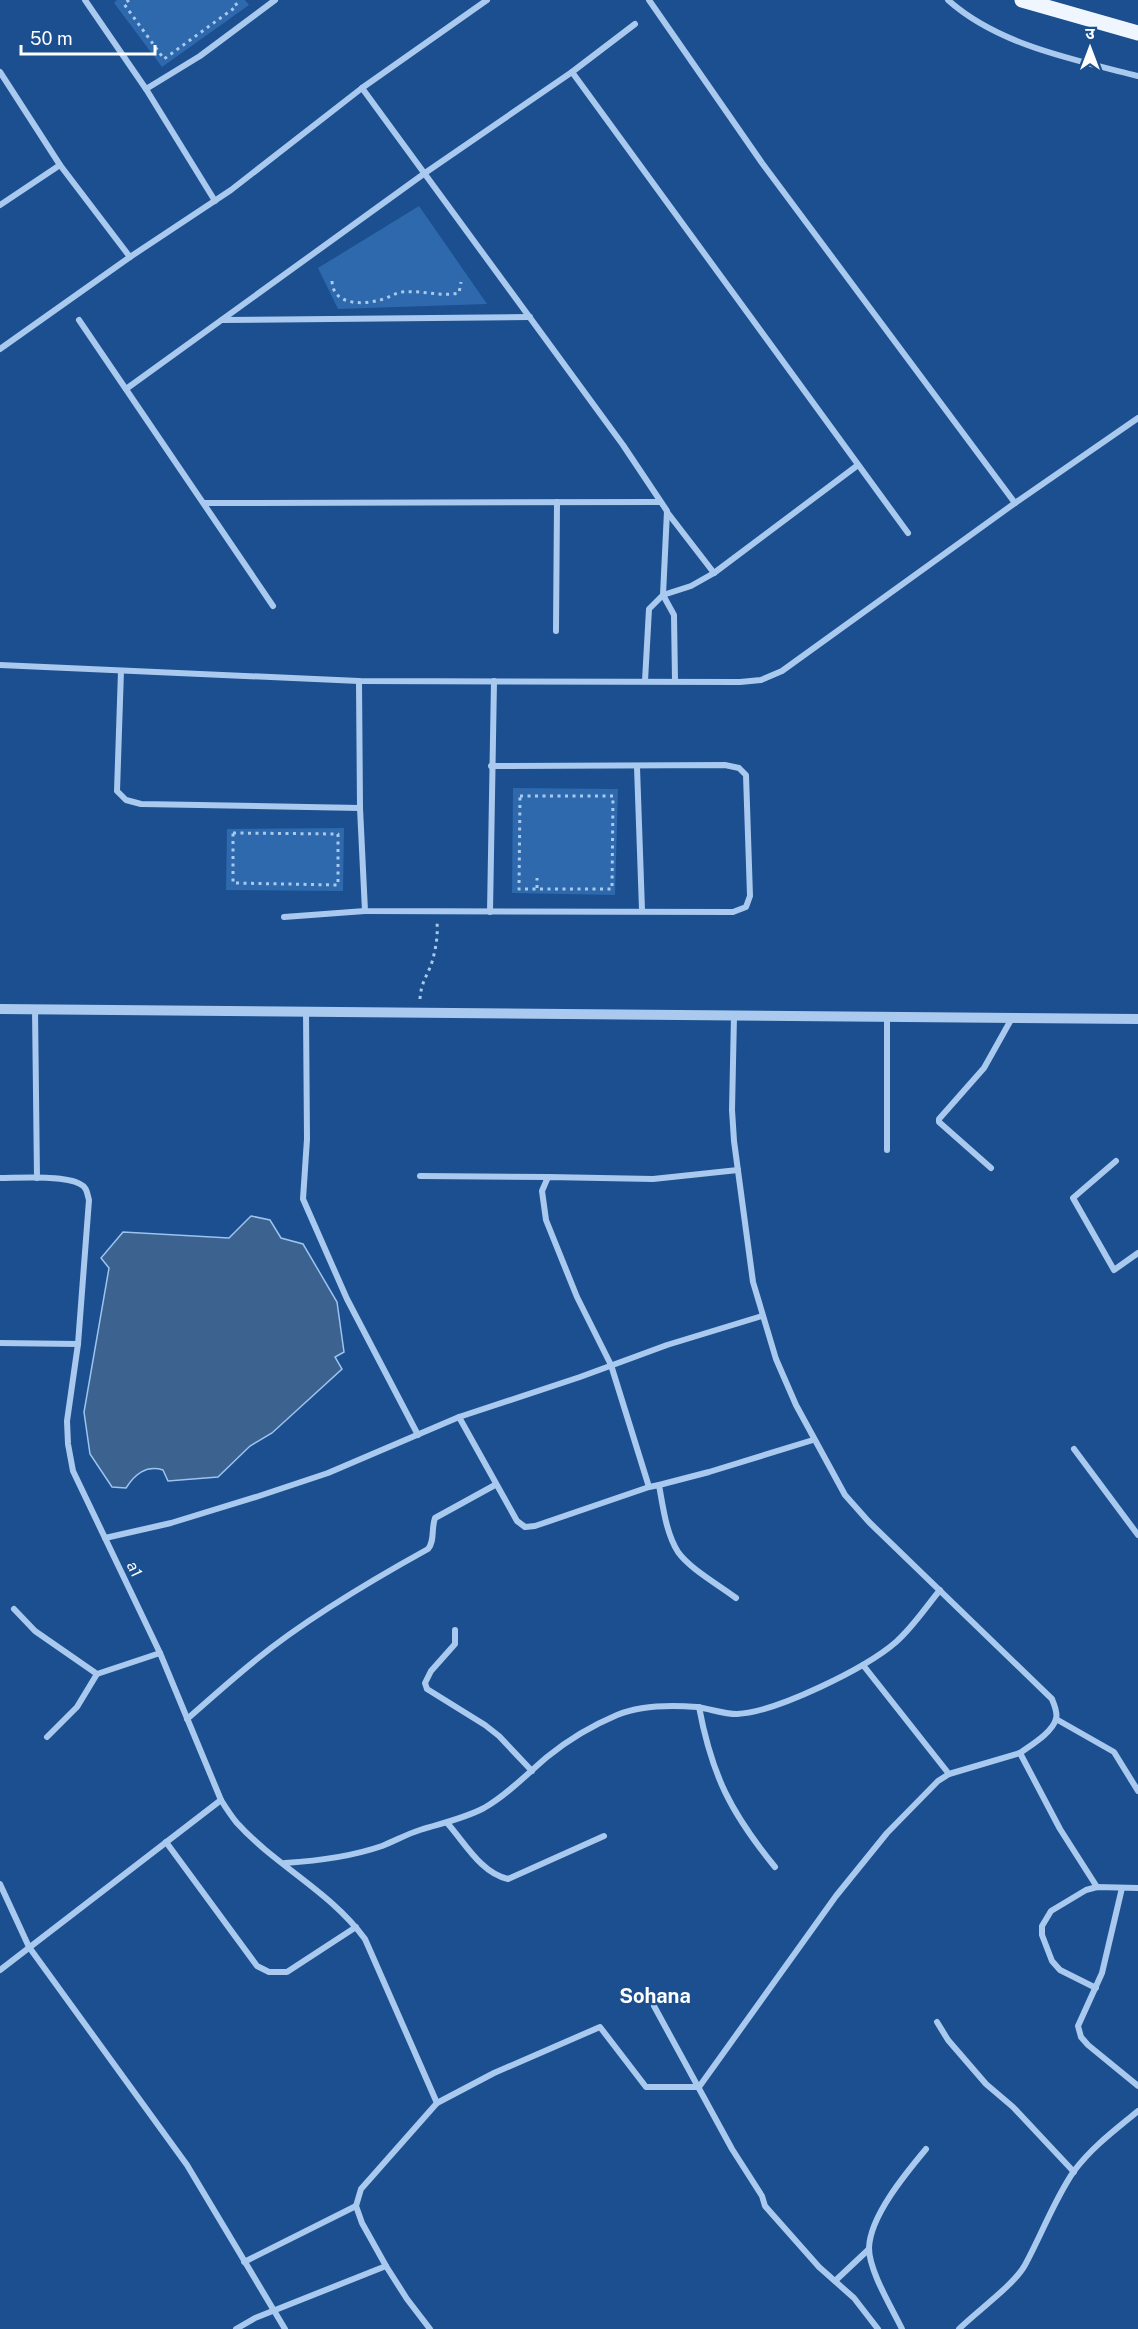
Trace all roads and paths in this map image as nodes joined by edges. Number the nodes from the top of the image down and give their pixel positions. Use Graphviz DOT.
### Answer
graph roads {
  1 [pos="85,0"];
  2 [pos="129,0"];
  3 [pos="234,0"];
  4 [pos="260,0"];
  5 [pos="275,0"];
  6 [pos="487,0"];
  7 [pos="649,0"];
  8 [pos="948,0"];
  9 [pos="1022,0"];
  10 [pos="266,7"];
  11 [pos="635,24"];
  12 [pos="1138,33"];
  13 [pos="0,72"];
  14 [pos="572,72"];
  15 [pos="1138,76"];
  16 [pos="362,88"];
  17 [pos="146,89"];
  18 [pos="60,165"];
  19 [pos="425,173"];
  20 [pos="215,201"];
  21 [pos="0,205"];
  22 [pos="129,256"];
  23 [pos="332,281"];
  24 [pos="461,282"];
  25 [pos="530,317"];
  26 [pos="79,320"];
  27 [pos="221,320"];
  28 [pos="0,349"];
  29 [pos="126,388"];
  30 [pos="1138,418"];
  31 [pos="858,465"];
  32 [pos="557,502"];
  33 [pos="660,502"];
  34 [pos="204,503"];
  35 [pos="1015,503"];
  36 [pos="667,511"];
  37 [pos="908,533"];
  38 [pos="714,573"];
  39 [pos="663,595"];
  40 [pos="273,606"];
  41 [pos="556,632"];
  42 [pos="0,665"];
  43 [pos="120,671"];
  44 [pos="359,681"];
  45 [pos="494,681"];
  46 [pos="645,681"];
  47 [pos="675,681"];
  48 [pos="491,766"];
  49 [pos="637,767"];
  50 [pos="360,808"];
  51 [pos="233,833"];
  52 [pos="537,878"];
  53 [pos="537,889"];
  54 [pos="642,910"];
  55 [pos="365,911"];
  56 [pos="437,912"];
  57 [pos="489,912"];
  58 [pos="284,917"];
  59 [pos="0,1009"];
  60 [pos="35,1009"];
  61 [pos="306,1012"];
  62 [pos="419,1013"];
  63 [pos="734,1016"];
  64 [pos="886,1017"];
  65 [pos="1012,1018"];
  66 [pos="1138,1019"];
  67 [pos="887,1150"];
  68 [pos="1116,1161"];
  69 [pos="991,1168"];
  70 [pos="738,1170"];
  71 [pos="420,1176"];
  72 [pos="548,1177"];
  73 [pos="0,1178"];
  74 [pos="37,1178"];
  75 [pos="1138,1253"];
  76 [pos="762,1316"];
  77 [pos="0,1343"];
  78 [pos="78,1344"];
  79 [pos="610,1365"];
  80 [pos="459,1417"];
  81 [pos="418,1436"];
  82 [pos="813,1440"];
  83 [pos="1074,1449"];
  84 [pos="495,1485"];
  85 [pos="659,1485"];
  86 [pos="649,1487"];
  87 [pos="1138,1535"];
  88 [pos="105,1538"];
  89 [pos="940,1590"];
  90 [pos="736,1598"];
  91 [pos="14,1609"];
  92 [pos="455,1630"];
  93 [pos="160,1653"];
  94 [pos="863,1665"];
  95 [pos="97,1674"];
  96 [pos="699,1707"];
  97 [pos="187,1719"];
  98 [pos="1056,1719"];
  99 [pos="46,1737"];
  100 [pos="1020,1753"];
  101 [pos="532,1771"];
  102 [pos="1138,1772"];
  103 [pos="949,1774"];
  104 [pos="1130,1778"];
  105 [pos="1138,1791"];
  106 [pos="221,1800"];
  107 [pos="448,1824"];
  108 [pos="604,1836"];
  109 [pos="166,1842"];
  110 [pos="285,1863"];
  111 [pos="775,1867"];
  112 [pos="0,1884"];
  113 [pos="1097,1887"];
  114 [pos="1122,1888"];
  115 [pos="1138,1888"];
  116 [pos="356,1927"];
  117 [pos="29,1947"];
  118 [pos="0,1970"];
  119 [pos="1096,1988"];
  120 [pos="654,2006"];
  121 [pos="937,2022"];
  122 [pos="1138,2086"];
  123 [pos="699,2087"];
  124 [pos="437,2103"];
  125 [pos="1138,2111"];
  126 [pos="926,2149"];
  127 [pos="1074,2172"];
  128 [pos="356,2206"];
  129 [pos="869,2249"];
  130 [pos="244,2262"];
  131 [pos="386,2266"];
  132 [pos="835,2281"];
  133 [pos="275,2311"];
  134 [pos="236,2329"];
  135 [pos="285,2329"];
  136 [pos="430,2329"];
  137 [pos="878,2329"];
  138 [pos="902,2329"];
  139 [pos="959,2329"];
  1 -- 17 [label="street"];
  2 -- 3 [label="path"];
  4 -- 10 [label="street"];
  5 -- 10 [label="street"];
  6 -- 16 [label="street"];
  7 -- 35 [label="street"];
  8 -- 15 [label="street"];
  9 -- 12 [label="main road"];
  10 -- 17 [label="street"];
  11 -- 14 [label="street"];
  13 -- 18 [label="street"];
  14 -- 19 [label="street"];
  14 -- 31 [label="street"];
  16 -- 19 [label="street"];
  16 -- 20 [label="street"];
  17 -- 20 [label="street"];
  18 -- 21 [label="street"];
  18 -- 22 [label="street"];
  19 -- 25 [label="street"];
  19 -- 27 [label="street"];
  20 -- 22 [label="street"];
  22 -- 28 [label="street"];
  23 -- 24 [label="path"];
  25 -- 27 [label="street"];
  25 -- 33 [label="street"];
  26 -- 29 [label="street"];
  27 -- 29 [label="street"];
  29 -- 34 [label="street"];
  30 -- 35 [label="street"];
  31 -- 37 [label="street"];
  31 -- 38 [label="street"];
  32 -- 33 [label="street"];
  32 -- 34 [label="street"];
  32 -- 41 [label="street"];
  33 -- 36 [label="street"];
  34 -- 40 [label="street"];
  35 -- 47 [label="street"];
  36 -- 38 [label="street"];
  36 -- 39 [label="street"];
  38 -- 39 [label="street"];
  39 -- 46 [label="street"];
  39 -- 47 [label="street"];
  42 -- 43 [label="street"];
  43 -- 44 [label="street"];
  43 -- 50 [label="street"];
  44 -- 45 [label="street"];
  44 -- 50 [label="street"];
  45 -- 46 [label="street"];
  45 -- 48 [label="street"];
  46 -- 47 [label="street"];
  48 -- 49 [label="street"];
  48 -- 57 [label="street"];
  49 -- 54 [label="street"];
  49 -- 54 [label="street"];
  50 -- 55 [label="street"];
  51 -- 51 [label="path"];
  52 -- 53 [label="path"];
  53 -- 53 [label="path"];
  54 -- 57 [label="street"];
  55 -- 56 [label="street"];
  55 -- 58 [label="street"];
  56 -- 57 [label="street"];
  56 -- 62 [label="path"];
  59 -- 60 [label="street"];
  60 -- 61 [label="street"];
  60 -- 74 [label="street"];
  61 -- 62 [label="street"];
  61 -- 81 [label="street"];
  62 -- 63 [label="street"];
  63 -- 64 [label="street"];
  63 -- 70 [label="street"];
  64 -- 65 [label="street"];
  64 -- 67 [label="street"];
  65 -- 66 [label="street"];
  65 -- 69 [label="street"];
  68 -- 75 [label="street"];
  70 -- 72 [label="street"];
  70 -- 76 [label="street"];
  71 -- 72 [label="street"];
  72 -- 79 [label="street"];
  73 -- 74 [label="street, a1"];
  74 -- 78 [label="street, a1"];
  76 -- 79 [label="street"];
  76 -- 82 [label="street"];
  77 -- 78 [label="street"];
  78 -- 88 [label="street, a1"];
  79 -- 80 [label="street"];
  79 -- 86 [label="street"];
  80 -- 81 [label="street"];
  80 -- 84 [label="street"];
  81 -- 88 [label="street"];
  82 -- 85 [label="street"];
  82 -- 89 [label="street"];
  83 -- 87 [label="street"];
  84 -- 86 [label="street"];
  84 -- 97 [label="street"];
  85 -- 86 [label="street"];
  85 -- 90 [label="street"];
  88 -- 93 [label="street, a1"];
  89 -- 94 [label="street"];
  89 -- 98 [label="street"];
  91 -- 95 [label="street"];
  92 -- 101 [label="street"];
  93 -- 95 [label="street"];
  93 -- 97 [label="street, a1"];
  94 -- 96 [label="street"];
  94 -- 103 [label="street"];
  95 -- 99 [label="street"];
  96 -- 101 [label="street"];
  96 -- 111 [label="street"];
  97 -- 106 [label="street, a1"];
  98 -- 100 [label="street"];
  98 -- 104 [label="street"];
  100 -- 103 [label="street"];
  100 -- 113 [label="street"];
  101 -- 107 [label="street"];
  102 -- 104 [label="street"];
  103 -- 123 [label="street"];
  104 -- 105 [label="street"];
  106 -- 109 [label="street"];
  106 -- 110 [label="street, a1"];
  107 -- 108 [label="street"];
  107 -- 110 [label="street"];
  109 -- 116 [label="street"];
  109 -- 117 [label="street"];
  110 -- 116 [label="street, a1"];
  112 -- 117 [label="street"];
  113 -- 114 [label="street"];
  113 -- 119 [label="street"];
  114 -- 115 [label="street"];
  114 -- 119 [label="street"];
  116 -- 124 [label="street, a1"];
  117 -- 118 [label="street"];
  117 -- 130 [label="street"];
  119 -- 122 [label="street"];
  120 -- 123 [label="street"];
  121 -- 127 [label="street"];
  123 -- 124 [label="street"];
  123 -- 132 [label="street"];
  124 -- 128 [label="street"];
  125 -- 127 [label="street"];
  126 -- 129 [label="street"];
  127 -- 139 [label="street"];
  128 -- 130 [label="street"];
  128 -- 131 [label="street"];
  129 -- 132 [label="street"];
  129 -- 138 [label="street"];
  130 -- 133 [label="street"];
  131 -- 133 [label="street"];
  131 -- 136 [label="street"];
  132 -- 137 [label="street"];
  133 -- 134 [label="street"];
  133 -- 135 [label="street"];
}
